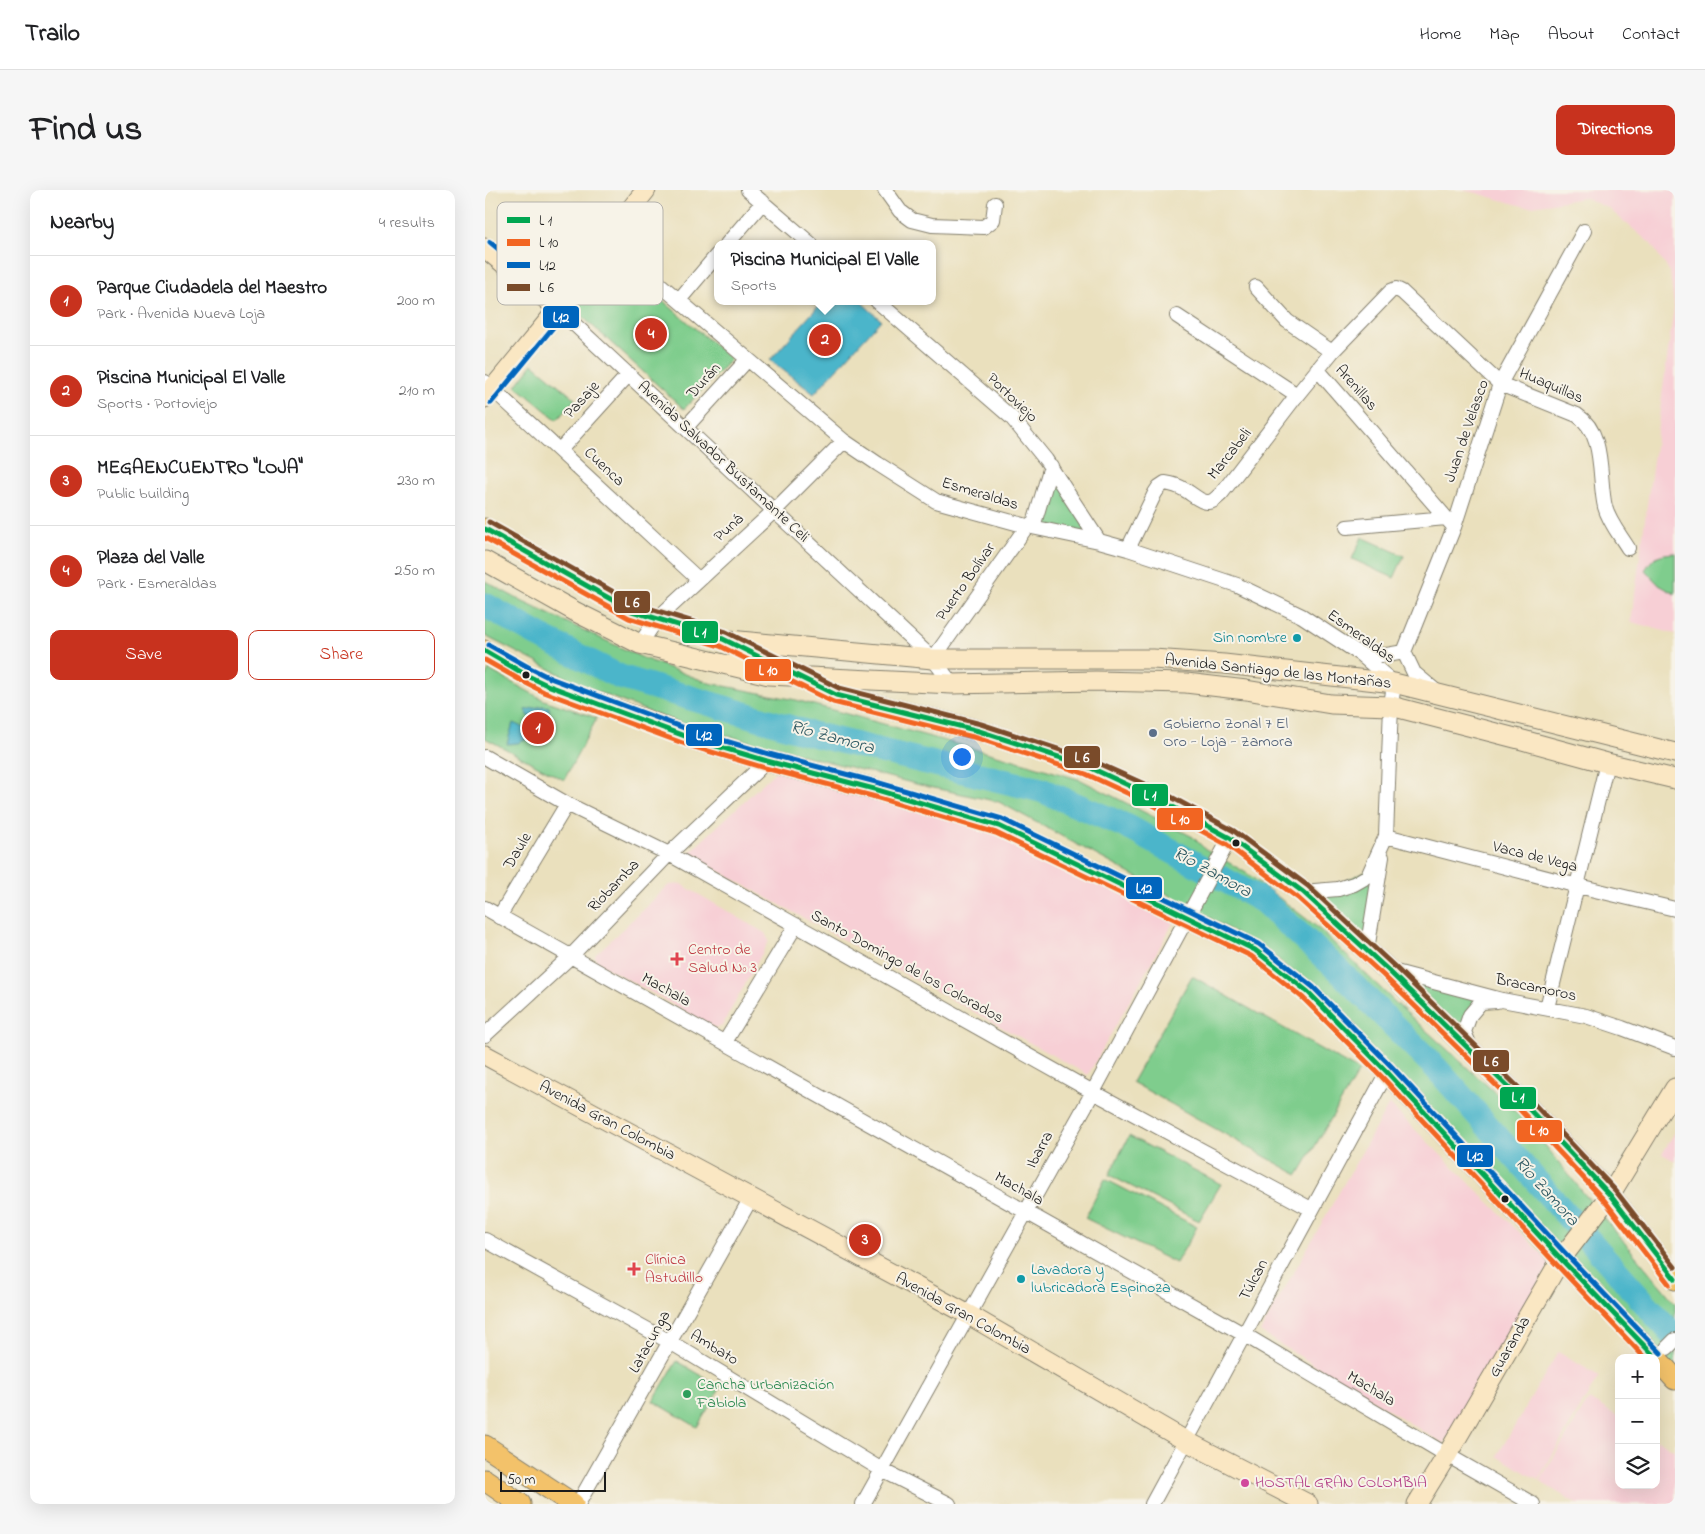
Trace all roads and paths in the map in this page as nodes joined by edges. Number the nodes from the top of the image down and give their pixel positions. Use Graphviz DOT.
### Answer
graph roads {
  1 [pos="646,190"];
  2 [pos="659,190"];
  3 [pos="748,190"];
  4 [pos="885,190"];
  5 [pos="636,202"];
  6 [pos="649,202"];
  7 [pos="763,202"];
  8 [pos="995,204"];
  9 [pos="1584,231"];
  10 [pos="730,240"];
  11 [pos="806,240"];
  12 [pos="485,248"];
  13 [pos="497,258"];
  14 [pos="714,259"];
  15 [pos="663,287"];
  16 [pos="1255,287"];
  17 [pos="679,300"];
  18 [pos="553,305"];
  19 [pos="561,305"];
  20 [pos="882,305"];
  21 [pos="558,309"];
  22 [pos="1177,316"];
  23 [pos="1332,352"];
  24 [pos="748,359"];
  25 [pos="1317,369"];
  26 [pos="629,374"];
  27 [pos="1500,384"];
  28 [pos="487,389"];
  29 [pos="1297,395"];
  30 [pos="686,427"];
  31 [pos="844,441"];
  32 [pos="560,450"];
  33 [pos="1051,466"];
  34 [pos="775,510"];
  35 [pos="1450,522"];
  36 [pos="1030,527"];
  37 [pos="1347,527"];
  38 [pos="485,529"];
  39 [pos="1099,541"];
  40 [pos="1628,548"];
  41 [pos="1128,549"];
  42 [pos="485,561"];
  43 [pos="698,579"];
  44 [pos="657,619"];
  45 [pos="723,639"];
  46 [pos="640,644"];
  47 [pos="485,651"];
  48 [pos="1404,652"];
  49 [pos="1359,654"];
  50 [pos="933,658"];
  51 [pos="798,677"];
  52 [pos="1394,683"];
  53 [pos="952,684"];
  54 [pos="1439,693"];
  55 [pos="1391,706"];
  56 [pos="1675,752"];
  57 [pos="485,757"];
  58 [pos="767,761"];
  59 [pos="1607,764"];
  60 [pos="1675,779"];
  61 [pos="567,804"];
  62 [pos="1386,836"];
  63 [pos="1226,844"];
  64 [pos="669,854"];
  65 [pos="1578,886"];
  66 [pos="1303,892"];
  67 [pos="485,908"];
  68 [pos="1675,909"];
  69 [pos="1189,911"];
  70 [pos="499,917"];
  71 [pos="796,925"];
  72 [pos="1367,950"];
  73 [pos="570,957"];
  74 [pos="1389,970"];
  75 [pos="1503,1000"];
  76 [pos="1547,1008"];
  77 [pos="485,1035"];
  78 [pos="725,1042"];
  79 [pos="1675,1048"];
  80 [pos="485,1055"];
  81 [pos="1474,1055"];
  82 [pos="1387,1072"];
  83 [pos="1675,1088"];
  84 [pos="1093,1092"];
  85 [pos="1610,1195"];
  86 [pos="751,1198"];
  87 [pos="1311,1209"];
  88 [pos="1025,1212"];
  89 [pos="485,1240"];
  90 [pos="1561,1259"];
  91 [pos="1675,1279"];
  92 [pos="969,1315"];
  93 [pos="1245,1335"];
  94 [pos="670,1342"];
  95 [pos="1664,1351"];
  96 [pos="1675,1378"];
  97 [pos="1186,1441"];
  98 [pos="485,1446"];
  99 [pos="1447,1455"];
  100 [pos="882,1470"];
  101 [pos="485,1480"];
  102 [pos="520,1504"];
  103 [pos="573,1504"];
  104 [pos="579,1504"];
  105 [pos="863,1504"];
  106 [pos="949,1504"];
  107 [pos="1151,1504"];
  108 [pos="1308,1504"];
  109 [pos="1417,1504"];
  110 [pos="1533,1504"];
  1 -- 5 [label="main road"];
  2 -- 6 [label="main road"];
  3 -- 7 [label="street"];
  4 -- 8 [label="street"];
  7 -- 10 [label="street"];
  7 -- 11 [label="street"];
  9 -- 27 [label="street, Juan de Velasco"];
  12 -- 13 [label="main road, Avenida Salvador Bustamante Celi"];
  14 -- 17 [label="street"];
  15 -- 17 [label="street, Esmeraldas"];
  16 -- 23 [label="street"];
  17 -- 24 [label="street, Esmeraldas"];
  18 -- 21 [label="main road, Avenida Salvador Bustamante Celi"];
  19 -- 21 [label="main road"];
  20 -- 33 [label="street, Portoviejo"];
  21 -- 26 [label="street, Avenida Salvador Bustamante Celi"];
  21 -- 28 [label="main road"];
  22 -- 29 [label="street"];
  23 -- 25 [label="street"];
  23 -- 27 [label="street, Huaquillas"];
  24 -- 30 [label="street, Durán"];
  24 -- 31 [label="street, Esmeraldas"];
  25 -- 29 [label="street, Arenillas"];
  25 -- 35 [label="street, Arenillas"];
  26 -- 30 [label="street, Avenida Salvador Bustamante Celi"];
  26 -- 32 [label="street, Pasaje"];
  27 -- 35 [label="street, Juan de Velasco"];
  27 -- 40 [label="street, Huaquillas"];
  28 -- 32 [label="street, Cuenca"];
  29 -- 41 [label="street, Marcabeli"];
  30 -- 34 [label="street, Avenida Salvador Bustamante Celi"];
  31 -- 34 [label="street, Puná"];
  31 -- 36 [label="street, Esmeraldas"];
  32 -- 43 [label="street, Cuenca"];
  33 -- 36 [label="street, Puerto Bolívar"];
  33 -- 39 [label="street, Portoviejo"];
  34 -- 43 [label="street, Puná"];
  34 -- 50 [label="street, Avenida Salvador Bustamante Celi"];
  35 -- 37 [label="street"];
  35 -- 48 [label="street, Juan de Velasco"];
  36 -- 39 [label="street, Esmeraldas"];
  36 -- 50 [label="street, Puerto Bolívar"];
  38 -- 44 [label="main road"];
  39 -- 41 [label="street, Esmeraldas"];
  41 -- 49 [label="street, Esmeraldas"];
  42 -- 46 [label="main road, Avenida Santiago de las Montañas"];
  43 -- 44 [label="street, Puná"];
  44 -- 45 [label="main road"];
  44 -- 46 [label="street, Puná"];
  45 -- 50 [label="main road, Avenida Santiago de las Montañas"];
  45 -- 51 [label="main road"];
  46 -- 51 [label="main road, Avenida Santiago de las Montañas"];
  47 -- 58 [label="main road"];
  48 -- 49 [label="street"];
  48 -- 54 [label="street"];
  49 -- 52 [label="street, Esmeraldas"];
  50 -- 52 [label="main road, Avenida Santiago de las Montañas"];
  50 -- 53 [label="street, Avenida Salvador Bustamante Celi"];
  51 -- 53 [label="main road, Avenida Santiago de las Montañas"];
  51 -- 63 [label="main road"];
  52 -- 54 [label="main road, Avenida Santiago de las Montañas"];
  52 -- 55 [label="street"];
  53 -- 55 [label="main road, Avenida Santiago de las Montañas"];
  54 -- 56 [label="main road, Avenida Santiago de las Montañas"];
  55 -- 59 [label="main road, Avenida Santiago de las Montañas"];
  55 -- 62 [label="street"];
  57 -- 61 [label="street, Santo Domingo de los Colorados"];
  58 -- 64 [label="street, Riobamba"];
  58 -- 69 [label="main road"];
  59 -- 60 [label="main road, Avenida Santiago de las Montañas"];
  59 -- 65 [label="street"];
  61 -- 64 [label="street, Santo Domingo de los Colorados"];
  61 -- 70 [label="street, Daule"];
  62 -- 65 [label="street, Vaca de Vega"];
  62 -- 66 [label="street"];
  62 -- 72 [label="street"];
  63 -- 66 [label="main road"];
  63 -- 69 [label="street, Ibarra"];
  64 -- 71 [label="street, Santo Domingo de los Colorados"];
  64 -- 73 [label="street, Riobamba"];
  65 -- 68 [label="street, Vaca de Vega"];
  65 -- 76 [label="street"];
  66 -- 72 [label="main road"];
  67 -- 70 [label="street, Machala"];
  69 -- 82 [label="main road"];
  69 -- 84 [label="street, Ibarra"];
  70 -- 73 [label="street, Machala"];
  71 -- 78 [label="street"];
  71 -- 84 [label="street, Santo Domingo de los Colorados"];
  72 -- 74 [label="main road"];
  73 -- 77 [label="street, Riobamba"];
  73 -- 78 [label="street, Machala"];
  74 -- 75 [label="street, Bracamoros"];
  74 -- 81 [label="main road"];
  75 -- 76 [label="street, Bracamoros"];
  75 -- 81 [label="street"];
  76 -- 79 [label="street, Bracamoros"];
  78 -- 88 [label="street, Machala"];
  80 -- 86 [label="main road, Avenida Gran Colombia"];
  81 -- 85 [label="main road"];
  82 -- 87 [label="street, Túlcan"];
  82 -- 90 [label="main road"];
  83 -- 85 [label="main road, Guaranda"];
  84 -- 87 [label="street, Santo Domingo de los Colorados"];
  84 -- 88 [label="street, Ibarra"];
  85 -- 90 [label="main road, Guaranda"];
  85 -- 91 [label="main road"];
  86 -- 92 [label="main road, Avenida Gran Colombia"];
  86 -- 94 [label="street, Latacunga"];
  87 -- 93 [label="street, Túlcan"];
  88 -- 92 [label="street, Ibarra"];
  88 -- 93 [label="street, Machala"];
  89 -- 94 [label="street, Ambato"];
  90 -- 95 [label="main road"];
  90 -- 99 [label="main road, Guaranda"];
  92 -- 97 [label="main road, Avenida Gran Colombia"];
  92 -- 100 [label="street, Ibarra"];
  93 -- 97 [label="street, Túlcan"];
  93 -- 99 [label="street, Machala"];
  94 -- 100 [label="street, Ambato"];
  94 -- 104 [label="street, Latacunga"];
  95 -- 96 [label="main road"];
  97 -- 107 [label="street, Túlcan"];
  97 -- 108 [label="main road, Avenida Gran Colombia"];
  98 -- 103 [label="main road"];
  99 -- 109 [label="main road, Guaranda"];
  99 -- 110 [label="street, Machala"];
  100 -- 105 [label="street, Ibarra"];
  100 -- 106 [label="street, Ambato"];
  101 -- 102 [label="main road"];
}
